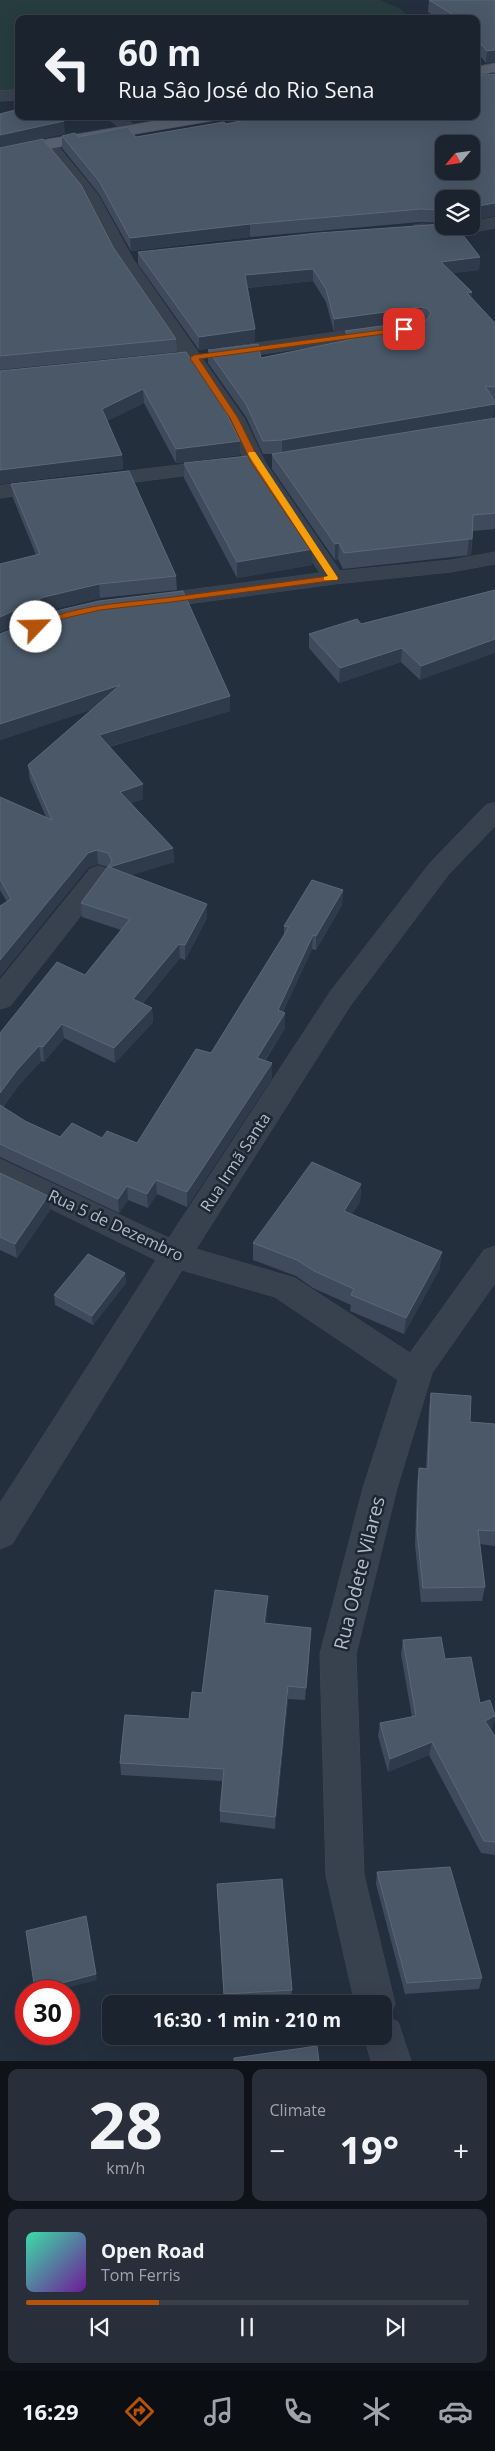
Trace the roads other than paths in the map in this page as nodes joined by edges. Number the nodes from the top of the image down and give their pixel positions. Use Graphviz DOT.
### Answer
graph roads {
  1 [pos="495,67"];
  2 [pos="480,71"];
  3 [pos="15,95"];
  4 [pos="0,96"];
  5 [pos="119,120"];
  6 [pos="185,120"];
  7 [pos="131,128"];
  8 [pos="48,144"];
  9 [pos="0,155"];
  10 [pos="495,223"];
  11 [pos="402,231"];
  12 [pos="144,257"];
  13 [pos="124,259"];
  14 [pos="402,329"];
  15 [pos="194,358"];
  16 [pos="174,360"];
  17 [pos="264,462"];
  18 [pos="0,492"];
  19 [pos="495,558"];
  20 [pos="334,578"];
  21 [pos="128,605"];
  22 [pos="495,811"];
  23 [pos="99,874"];
  24 [pos="0,1000"];
  25 [pos="0,1171"];
  26 [pos="175,1255"];
  27 [pos="495,1259"];
  28 [pos="416,1374"];
  29 [pos="3,1516"];
  30 [pos="373,1995"];
  31 [pos="386,2045"];
  32 [pos="390,2061"];
  1 -- 2 [label="main road"];
  3 -- 4 [label="street"];
  5 -- 7 [label="street"];
  6 -- 7 [label="main road"];
  7 -- 8 [label="main road"];
  8 -- 9 [label="main road"];
  8 -- 13 [label="street"];
  10 -- 11 [label="street"];
  12 -- 13 [label="street"];
  13 -- 15 [label="street"];
  14 -- 15 [label="street"];
  15 -- 16 [label="street"];
  15 -- 17 [label="street"];
  17 -- 18 [label="street"];
  17 -- 20 [label="street"];
  19 -- 20 [label="street"];
  20 -- 21 [label="street"];
  22 -- 26 [label="street, Rua Irmã Santa"];
  23 -- 24 [label="street"];
  25 -- 26 [label="street, Rua 5 de Dezembro"];
  26 -- 28 [label="street, Rua 5 de Dezembro"];
  26 -- 29 [label="street, Rua Irmã Santa"];
  27 -- 28 [label="street, Rua Odete Vilares"];
  28 -- 30 [label="street, Rua Odete Vilares"];
  31 -- 32 [label="street"];
}
